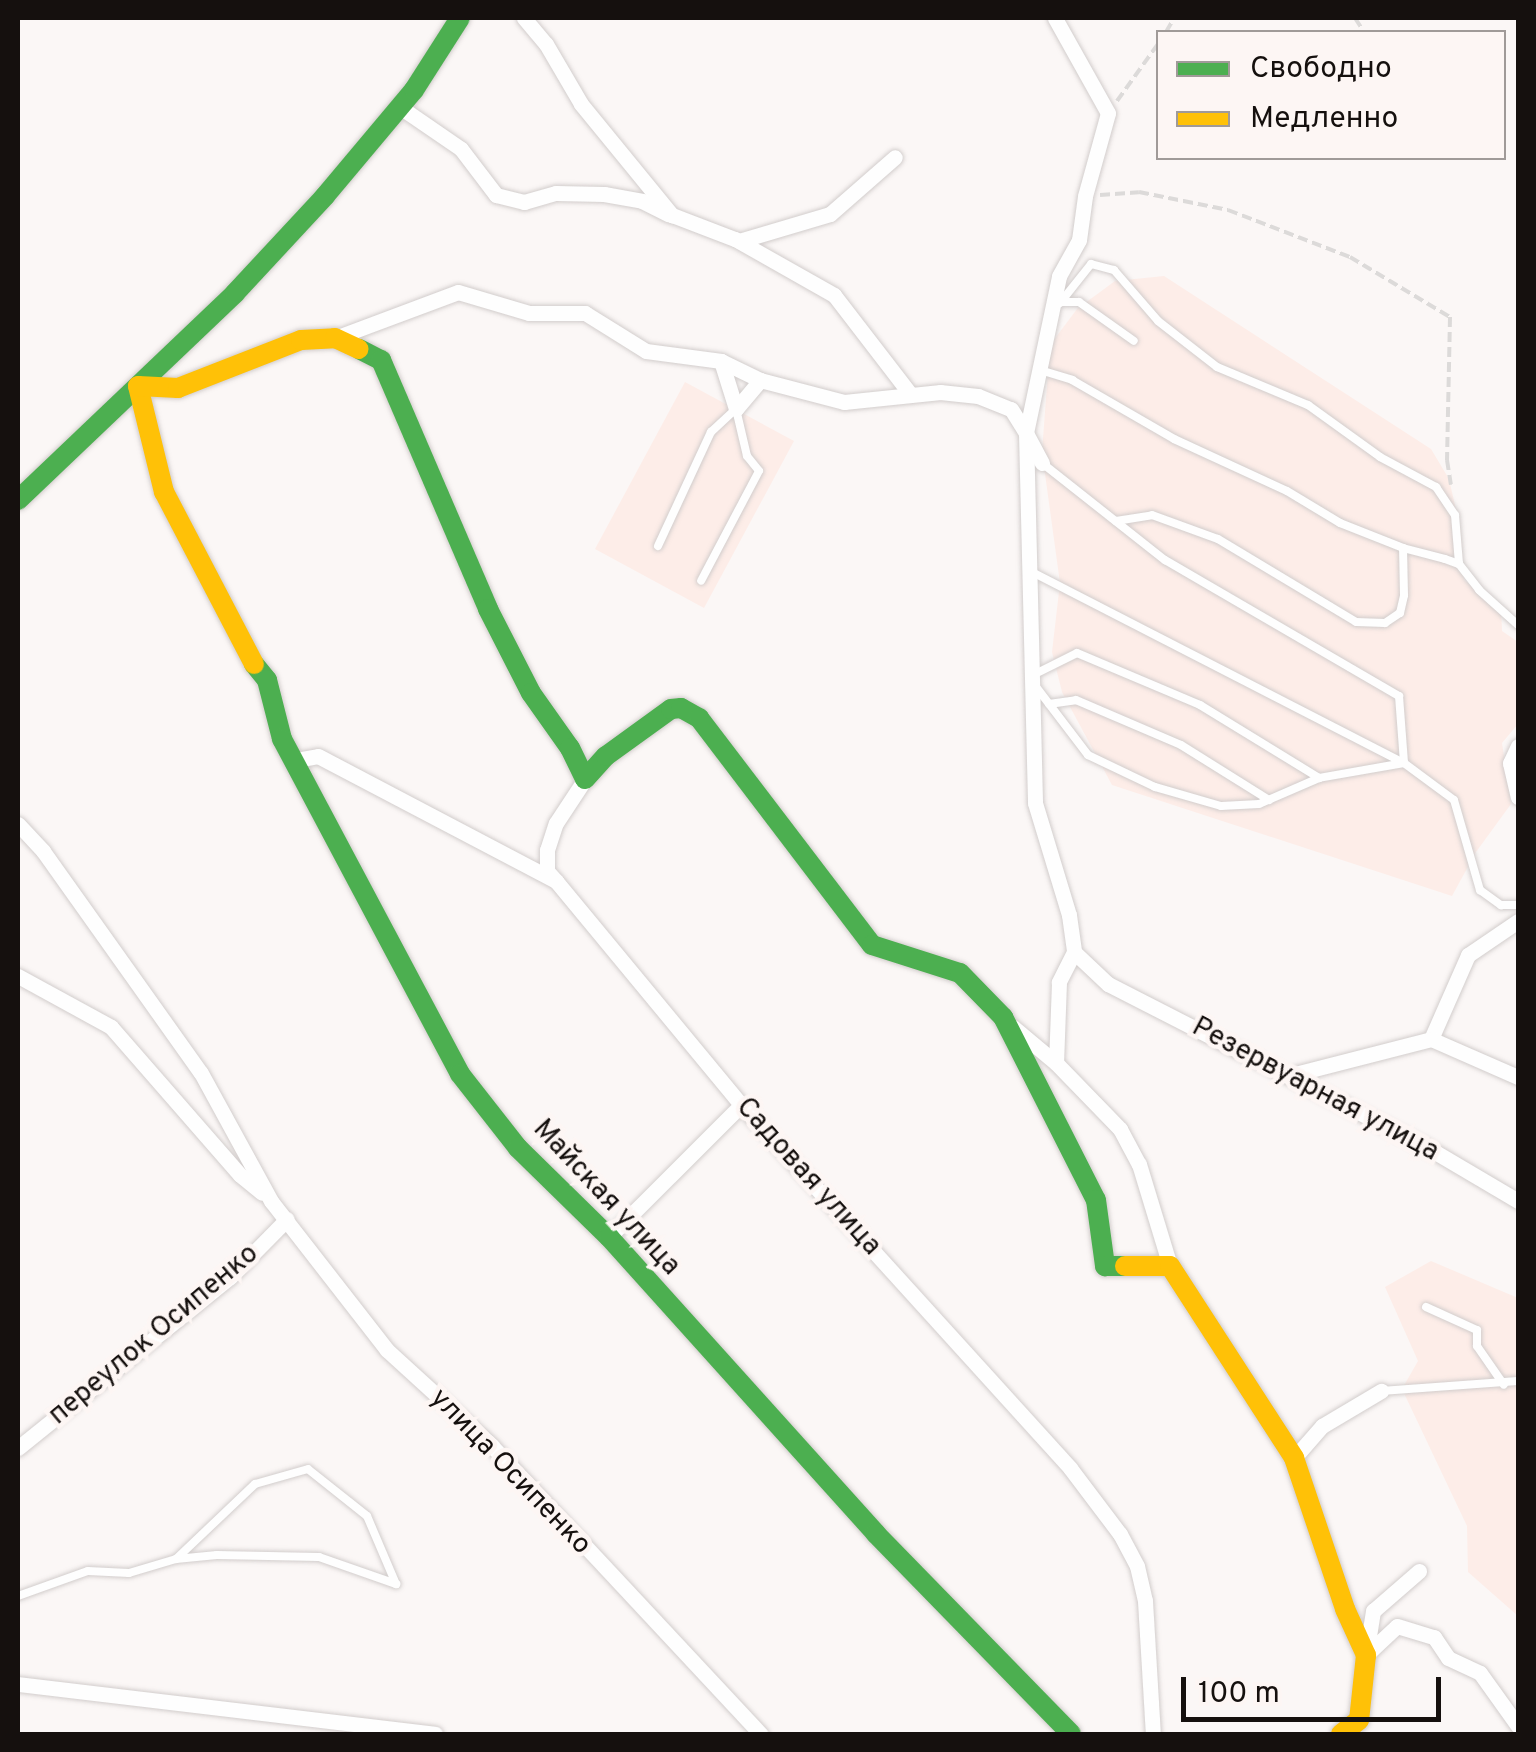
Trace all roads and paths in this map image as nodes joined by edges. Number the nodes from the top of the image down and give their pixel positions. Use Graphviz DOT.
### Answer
graph roads {
  1 [pos="460,18"];
  2 [pos="524,18"];
  3 [pos="1055,18"];
  4 [pos="1156,47"];
  5 [pos="400,106"];
  6 [pos="1108,113"];
  7 [pos="895,157"];
  8 [pos="1085,196"];
  9 [pos="672,216"];
  10 [pos="740,241"];
  11 [pos="1060,302"];
  12 [pos="1047,322"];
  13 [pos="335,338"];
  14 [pos="1134,341"];
  15 [pos="721,361"];
  16 [pos="1038,370"];
  17 [pos="760,380"];
  18 [pos="138,386"];
  19 [pos="911,395"];
  20 [pos="736,409"];
  21 [pos="1026,433"];
  22 [pos="1042,463"];
  23 [pos="18,500"];
  24 [pos="1455,515"];
  25 [pos="1116,521"];
  26 [pos="658,546"];
  27 [pos="1402,548"];
  28 [pos="1460,564"];
  29 [pos="1032,572"];
  30 [pos="701,581"];
  31 [pos="1518,625"];
  32 [pos="1033,679"];
  33 [pos="1049,704"];
  34 [pos="1518,746"];
  35 [pos="296,760"];
  36 [pos="1404,763"];
  37 [pos="1319,778"];
  38 [pos="585,779"];
  39 [pos="1518,797"];
  40 [pos="1269,800"];
  41 [pos="18,824"];
  42 [pos="556,881"];
  43 [pos="1518,905"];
  44 [pos="1518,921"];
  45 [pos="1074,952"];
  46 [pos="18,976"];
  47 [pos="1003,1017"];
  48 [pos="1432,1039"];
  49 [pos="1056,1063"];
  50 [pos="1290,1075"];
  51 [pos="1518,1077"];
  52 [pos="740,1105"];
  53 [pos="271,1201"];
  54 [pos="1518,1202"];
  55 [pos="287,1219"];
  56 [pos="609,1237"];
  57 [pos="1170,1266"];
  58 [pos="1426,1308"];
  59 [pos="1518,1381"];
  60 [pos="1504,1385"];
  61 [pos="1381,1390"];
  62 [pos="18,1448"];
  63 [pos="1294,1458"];
  64 [pos="176,1559"];
  65 [pos="1420,1571"];
  66 [pos="18,1596"];
  67 [pos="1366,1654"];
  68 [pos="18,1684"];
  69 [pos="1518,1726"];
  70 [pos="435,1734"];
  71 [pos="761,1734"];
  72 [pos="1071,1734"];
  73 [pos="1152,1734"];
  74 [pos="1341,1734"];
  1 -- 5 [label="street"];
  2 -- 9 [label="street"];
  3 -- 6 [label="street"];
  4 -- 6 [label="path"];
  5 -- 9 [label="street"];
  5 -- 18 [label="street"];
  6 -- 8 [label="street"];
  7 -- 10 [label="street"];
  8 -- 12 [label="street"];
  8 -- 24 [label="path"];
  9 -- 10 [label="street"];
  10 -- 19 [label="street"];
  11 -- 12 [label="lane"];
  11 -- 14 [label="lane"];
  11 -- 24 [label="lane"];
  12 -- 16 [label="street"];
  13 -- 15 [label="street"];
  13 -- 18 [label="street"];
  13 -- 38 [label="street"];
  15 -- 17 [label="street"];
  15 -- 20 [label="street"];
  16 -- 21 [label="street"];
  16 -- 27 [label="lane"];
  17 -- 19 [label="street"];
  17 -- 20 [label="street"];
  18 -- 23 [label="street"];
  18 -- 35 [label="street, Майская улица"];
  19 -- 21 [label="street"];
  20 -- 26 [label="lane"];
  20 -- 30 [label="lane"];
  21 -- 22 [label="street"];
  21 -- 29 [label="street"];
  22 -- 25 [label="lane"];
  24 -- 28 [label="lane"];
  25 -- 27 [label="lane"];
  25 -- 36 [label="lane"];
  27 -- 28 [label="lane"];
  28 -- 31 [label="lane"];
  29 -- 32 [label="street"];
  29 -- 36 [label="lane"];
  32 -- 33 [label="lane"];
  32 -- 37 [label="lane"];
  32 -- 45 [label="street"];
  33 -- 40 [label="lane"];
  33 -- 40 [label="lane"];
  34 -- 39 [label="street"];
  35 -- 42 [label="street, Садовая улица"];
  35 -- 56 [label="street, Майская улица"];
  36 -- 37 [label="lane"];
  36 -- 43 [label="lane"];
  37 -- 40 [label="lane"];
  38 -- 42 [label="street"];
  38 -- 47 [label="street"];
  41 -- 53 [label="street, улица Осипенко"];
  42 -- 52 [label="street, Садовая улица"];
  44 -- 48 [label="street"];
  45 -- 49 [label="street"];
  45 -- 50 [label="street, Резервуарная улица"];
  46 -- 53 [label="street, улица Осипенко"];
  47 -- 49 [label="street"];
  47 -- 57 [label="street"];
  48 -- 50 [label="street"];
  48 -- 51 [label="street"];
  49 -- 57 [label="street"];
  50 -- 54 [label="street, Резервуарная улица"];
  52 -- 56 [label="street"];
  52 -- 73 [label="street, Садовая улица"];
  53 -- 55 [label="street, улица Осипенко"];
  55 -- 62 [label="street, переулок Осипенко"];
  55 -- 71 [label="street, улица Осипенко"];
  56 -- 72 [label="street, Майская улица"];
  57 -- 63 [label="street"];
  58 -- 60 [label="lane"];
  59 -- 60 [label="lane"];
  60 -- 61 [label="lane"];
  61 -- 63 [label="street"];
  63 -- 67 [label="street"];
  64 -- 64 [label="lane"];
  64 -- 66 [label="lane"];
  65 -- 67 [label="street"];
  67 -- 69 [label="street"];
  67 -- 74 [label="street"];
  68 -- 70 [label="street"];
}
